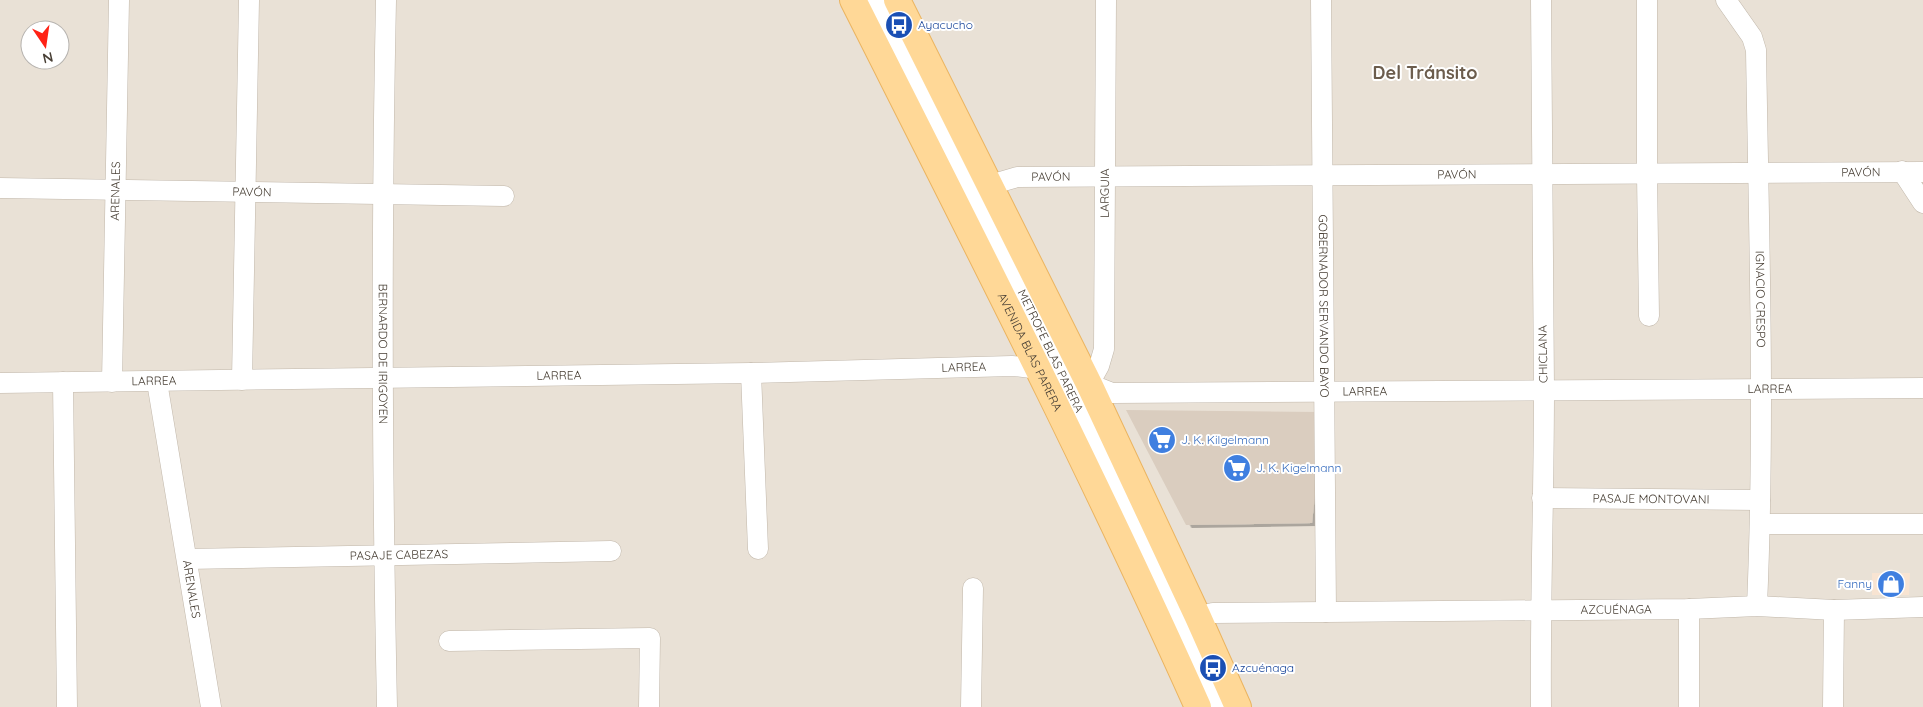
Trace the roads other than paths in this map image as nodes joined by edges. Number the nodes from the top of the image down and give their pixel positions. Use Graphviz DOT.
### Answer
graph roads {
  1 [pos="119,0"];
  2 [pos="249,0"];
  3 [pos="386,0"];
  4 [pos="853,0"];
  5 [pos="876,0"];
  6 [pos="897,0"];
  7 [pos="1106,0"];
  8 [pos="1321,0"];
  9 [pos="1541,0"];
  10 [pos="1648,0"];
  11 [pos="1726,0"];
  12 [pos="1902,171"];
  13 [pos="1923,172"];
  14 [pos="1758,173"];
  15 [pos="1323,174"];
  16 [pos="1647,174"];
  17 [pos="1541,175"];
  18 [pos="1104,177"];
  19 [pos="990,185"];
  20 [pos="0,188"];
  21 [pos="116,190"];
  22 [pos="246,191"];
  23 [pos="382,194"];
  24 [pos="504,196"];
  25 [pos="1923,203"];
  26 [pos="1649,316"];
  27 [pos="1038,368"];
  28 [pos="751,373"];
  29 [pos="1064,376"];
  30 [pos="383,378"];
  31 [pos="242,380"];
  32 [pos="63,382"];
  33 [pos="112,382"];
  34 [pos="157,382"];
  35 [pos="0,383"];
  36 [pos="1089,384"];
  37 [pos="1923,388"];
  38 [pos="1761,389"];
  39 [pos="1544,391"];
  40 [pos="1324,392"];
  41 [pos="1542,498"];
  42 [pos="1760,500"];
  43 [pos="1760,524"];
  44 [pos="1923,524"];
  45 [pos="612,550"];
  46 [pos="758,550"];
  47 [pos="384,555"];
  48 [pos="187,559"];
  49 [pos="973,588"];
  50 [pos="1757,606"];
  51 [pos="1923,608"];
  52 [pos="1689,609"];
  53 [pos="1540,610"];
  54 [pos="1834,610"];
  55 [pos="1326,612"];
  56 [pos="1180,622"];
  57 [pos="449,641"];
  58 [pos="67,707"];
  59 [pos="211,707"];
  60 [pos="387,707"];
  61 [pos="648,707"];
  62 [pos="971,707"];
  63 [pos="1198,707"];
  64 [pos="1218,707"];
  65 [pos="1238,707"];
  66 [pos="1541,707"];
  67 [pos="1689,707"];
  68 [pos="1833,707"];
  1 -- 21 [label="street, ARENALES"];
  2 -- 22 [label="street"];
  3 -- 23 [label="street, BERNARDO DE IRIGOYEN"];
  4 -- 27 [label="main road, AVENIDA BLAS PARERA"];
  5 -- 29 [label="street, METROFE BLAS PARERA"];
  6 -- 19 [label="main road, AVENIDA BLAS PARERA"];
  7 -- 18 [label="street, LARGUIA"];
  8 -- 15 [label="street, GOBERNADOR SERVANDO BAYO"];
  9 -- 17 [label="street, CHICLANA"];
  10 -- 16 [label="street"];
  11 -- 14 [label="street, IGNACIO CRESPO"];
  12 -- 13 [label="street, PAVÓN"];
  12 -- 14 [label="street, PAVÓN"];
  12 -- 25 [label="street"];
  14 -- 16 [label="street, PAVÓN"];
  14 -- 38 [label="street, IGNACIO CRESPO"];
  15 -- 17 [label="street, PAVÓN"];
  15 -- 18 [label="street, PAVÓN"];
  15 -- 40 [label="street, GOBERNADOR SERVANDO BAYO"];
  16 -- 17 [label="street, PAVÓN"];
  16 -- 26 [label="street"];
  17 -- 39 [label="street, CHICLANA"];
  18 -- 19 [label="street, PAVÓN"];
  18 -- 36 [label="street, LARGUIA"];
  19 -- 36 [label="main road, AVENIDA BLAS PARERA"];
  20 -- 21 [label="street, PAVÓN"];
  21 -- 22 [label="street, PAVÓN"];
  21 -- 33 [label="street, ARENALES"];
  22 -- 23 [label="street, PAVÓN"];
  22 -- 31 [label="street"];
  23 -- 24 [label="street, PAVÓN"];
  23 -- 30 [label="street, BERNARDO DE IRIGOYEN"];
  27 -- 28 [label="street, LARREA"];
  27 -- 29 [label="street, LARREA"];
  27 -- 56 [label="main road, AVENIDA BLAS PARERA"];
  28 -- 30 [label="street, LARREA"];
  28 -- 46 [label="street"];
  29 -- 36 [label="street, LARREA"];
  29 -- 56 [label="street, METROFE BLAS PARERA"];
  30 -- 31 [label="street, LARREA"];
  30 -- 47 [label="street, BERNARDO DE IRIGOYEN"];
  31 -- 34 [label="street, LARREA"];
  32 -- 33 [label="street, LARREA"];
  32 -- 35 [label="street, LARREA"];
  32 -- 58 [label="street"];
  33 -- 34 [label="street, LARREA"];
  34 -- 48 [label="street, ARENALES"];
  36 -- 40 [label="street, LARREA"];
  36 -- 56 [label="main road, AVENIDA BLAS PARERA"];
  37 -- 38 [label="street, LARREA"];
  38 -- 39 [label="street, LARREA"];
  38 -- 42 [label="street, IGNACIO CRESPO"];
  39 -- 40 [label="street, LARREA"];
  39 -- 41 [label="street, CHICLANA"];
  40 -- 55 [label="street, GOBERNADOR SERVANDO BAYO"];
  41 -- 42 [label="street, PASAJE MONTOVANI"];
  41 -- 53 [label="street, CHICLANA"];
  42 -- 43 [label="street, IGNACIO CRESPO"];
  43 -- 44 [label="street"];
  43 -- 50 [label="street, IGNACIO CRESPO"];
  45 -- 47 [label="street, PASAJE CABEZAS"];
  47 -- 48 [label="street, PASAJE CABEZAS"];
  47 -- 60 [label="street, BERNARDO DE IRIGOYEN"];
  48 -- 59 [label="street, ARENALES"];
  49 -- 62 [label="street"];
  50 -- 52 [label="street, AZCUÉNAGA"];
  50 -- 54 [label="street, AZCUÉNAGA"];
  51 -- 54 [label="street, AZCUÉNAGA"];
  52 -- 53 [label="street, AZCUÉNAGA"];
  52 -- 67 [label="street"];
  53 -- 55 [label="street, AZCUÉNAGA"];
  53 -- 66 [label="street, CHICLANA"];
  54 -- 68 [label="street"];
  55 -- 56 [label="street, AZCUÉNAGA"];
  56 -- 63 [label="main road, AVENIDA BLAS PARERA"];
  56 -- 64 [label="street, METROFE BLAS PARERA"];
  56 -- 65 [label="main road, AVENIDA BLAS PARERA"];
  57 -- 61 [label="street"];
}
